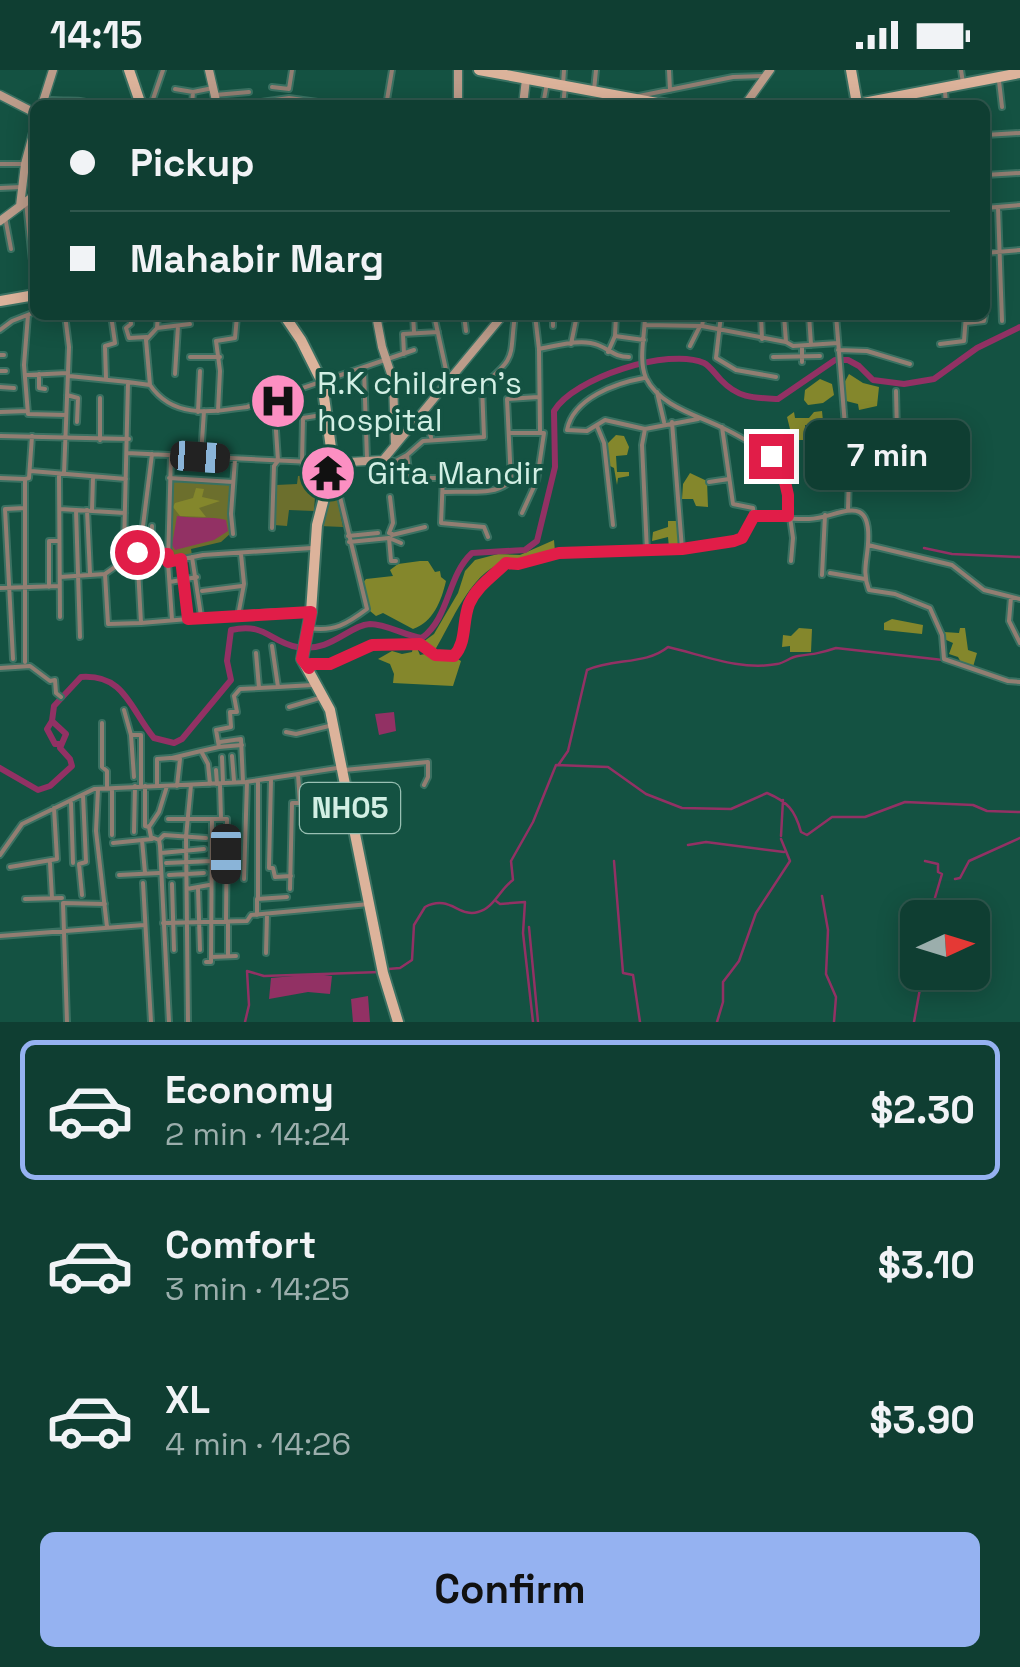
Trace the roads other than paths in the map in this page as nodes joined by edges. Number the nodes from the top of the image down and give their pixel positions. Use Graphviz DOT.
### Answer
graph roads {
  1 [pos="53,70"];
  2 [pos="129,70"];
  3 [pos="163,70"];
  4 [pos="209,70"];
  5 [pos="292,70"];
  6 [pos="392,70"];
  7 [pos="458,70"];
  8 [pos="478,70"];
  9 [pos="564,70"];
  10 [pos="596,70"];
  11 [pos="668,70"];
  12 [pos="851,70"];
  13 [pos="961,70"];
  14 [pos="511,73"];
  15 [pos="769,73"];
  16 [pos="1020,74"];
  17 [pos="998,78"];
  18 [pos="526,79"];
  19 [pos="547,83"];
  20 [pos="962,83"];
  21 [pos="564,86"];
  22 [pos="272,87"];
  23 [pos="944,87"];
  24 [pos="175,89"];
  25 [pos="289,89"];
  26 [pos="670,90"];
  27 [pos="193,92"];
  28 [pos="249,92"];
  29 [pos="594,92"];
  30 [pos="0,95"];
  31 [pos="215,96"];
  32 [pos="288,98"];
  33 [pos="44,100"];
  34 [pos="139,100"];
  35 [pos="153,100"];
  36 [pos="192,100"];
  37 [pos="275,100"];
  38 [pos="297,100"];
  39 [pos="387,100"];
  40 [pos="458,100"];
  41 [pos="524,100"];
  42 [pos="544,100"];
  43 [pos="563,100"];
  44 [pos="611,100"];
  45 [pos="636,100"];
  46 [pos="749,100"];
  47 [pos="854,100"];
  48 [pos="880,100"];
  49 [pos="944,100"];
  50 [pos="1002,107"];
  51 [pos="30,111"];
  52 [pos="1020,133"];
  53 [pos="990,135"];
  54 [pos="30,148"];
  55 [pos="0,164"];
  56 [pos="24,164"];
  57 [pos="1020,172"];
  58 [pos="990,175"];
  59 [pos="22,187"];
  60 [pos="0,188"];
  61 [pos="30,199"];
  62 [pos="23,204"];
  63 [pos="1020,205"];
  64 [pos="998,206"];
  65 [pos="990,207"];
  66 [pos="3,219"];
  67 [pos="30,234"];
  68 [pos="11,249"];
  69 [pos="1020,250"];
  70 [pos="990,252"];
  71 [pos="999,252"];
  72 [pos="30,296"];
  73 [pos="0,301"];
  74 [pos="28,314"];
  75 [pos="66,320"];
  76 [pos="112,320"];
  77 [pos="131,320"];
  78 [pos="158,320"];
  79 [pos="236,320"];
  80 [pos="287,320"];
  81 [pos="377,320"];
  82 [pos="413,320"];
  83 [pos="435,320"];
  84 [pos="465,320"];
  85 [pos="498,320"];
  86 [pos="515,320"];
  87 [pos="536,320"];
  88 [pos="554,320"];
  89 [pos="576,320"];
  90 [pos="616,320"];
  91 [pos="645,320"];
  92 [pos="690,320"];
  93 [pos="703,320"];
  94 [pos="720,320"];
  95 [pos="761,320"];
  96 [pos="784,320"];
  97 [pos="809,320"];
  98 [pos="836,320"];
  99 [pos="984,320"];
  100 [pos="1002,320"];
  101 [pos="966,323"];
  102 [pos="190,324"];
  103 [pos="645,325"];
  104 [pos="178,326"];
  105 [pos="554,326"];
  106 [pos="690,326"];
  107 [pos="701,326"];
  108 [pos="157,328"];
  109 [pos="719,328"];
  110 [pos="0,330"];
  111 [pos="414,332"];
  112 [pos="439,332"];
  113 [pos="466,332"];
  114 [pos="615,336"];
  115 [pos="147,337"];
  116 [pos="762,339"];
  117 [pos="644,340"];
  118 [pos="786,342"];
  119 [pos="571,344"];
  120 [pos="940,344"];
  121 [pos="811,345"];
  122 [pos="98,346"];
  123 [pos="106,346"];
  124 [pos="690,346"];
  125 [pos="802,346"];
  126 [pos="838,348"];
  127 [pos="539,349"];
  128 [pos="414,350"];
  129 [pos="608,352"];
  130 [pos="404,354"];
  131 [pos="820,356"];
  132 [pos="190,357"];
  133 [pos="220,357"];
  134 [pos="628,357"];
  135 [pos="773,357"];
  136 [pos="386,360"];
  137 [pos="802,360"];
  138 [pos="910,364"];
  139 [pos="364,368"];
  140 [pos="200,371"];
  141 [pos="39,374"];
  142 [pos="67,374"];
  143 [pos="176,374"];
  144 [pos="25,376"];
  145 [pos="645,376"];
  146 [pos="776,377"];
  147 [pos="106,379"];
  148 [pos="450,381"];
  149 [pos="128,382"];
  150 [pos="322,382"];
  151 [pos="150,385"];
  152 [pos="0,387"];
  153 [pos="14,388"];
  154 [pos="45,390"];
  155 [pos="657,392"];
  156 [pos="896,392"];
  157 [pos="67,395"];
  158 [pos="100,398"];
  159 [pos="274,398"];
  160 [pos="538,398"];
  161 [pos="28,411"];
  162 [pos="201,411"];
  163 [pos="218,411"];
  164 [pos="0,412"];
  165 [pos="424,413"];
  166 [pos="325,415"];
  167 [pos="66,416"];
  168 [pos="698,419"];
  169 [pos="77,422"];
  170 [pos="672,422"];
  171 [pos="664,424"];
  172 [pos="597,426"];
  173 [pos="722,427"];
  174 [pos="645,429"];
  175 [pos="540,432"];
  176 [pos="509,433"];
  177 [pos="0,436"];
  178 [pos="32,436"];
  179 [pos="66,436"];
  180 [pos="432,438"];
  181 [pos="129,439"];
  182 [pos="100,440"];
  183 [pos="396,445"];
  184 [pos="127,453"];
  185 [pos="152,454"];
  186 [pos="171,455"];
  187 [pos="406,455"];
  188 [pos="200,457"];
  189 [pos="903,457"];
  190 [pos="235,459"];
  191 [pos="383,460"];
  192 [pos="278,461"];
  193 [pos="302,463"];
  194 [pos="367,463"];
  195 [pos="332,464"];
  196 [pos="30,471"];
  197 [pos="456,471"];
  198 [pos="61,474"];
  199 [pos="94,476"];
  200 [pos="443,476"];
  201 [pos="0,478"];
  202 [pos="170,478"];
  203 [pos="26,479"];
  204 [pos="126,479"];
  205 [pos="729,479"];
  206 [pos="233,482"];
  207 [pos="710,482"];
  208 [pos="444,492"];
  209 [pos="390,497"];
  210 [pos="25,508"];
  211 [pos="58,509"];
  212 [pos="76,510"];
  213 [pos="90,510"];
  214 [pos="848,510"];
  215 [pos="125,512"];
  216 [pos="522,514"];
  217 [pos="825,514"];
  218 [pos="754,516"];
  219 [pos="789,517"];
  220 [pos="613,524"];
  221 [pos="152,526"];
  222 [pos="425,527"];
  223 [pos="272,528"];
  224 [pos="234,534"];
  225 [pos="378,534"];
  226 [pos="391,535"];
  227 [pos="488,537"];
  228 [pos="348,539"];
  229 [pos="58,541"];
  230 [pos="401,542"];
  231 [pos="868,545"];
  232 [pos="124,548"];
  233 [pos="316,548"];
  234 [pos="682,549"];
  235 [pos="138,550"];
  236 [pos="647,551"];
  237 [pos="151,552"];
  238 [pos="168,554"];
  239 [pos="241,554"];
  240 [pos="192,557"];
  241 [pos="181,559"];
  242 [pos="396,561"];
  243 [pos="168,562"];
  244 [pos="791,562"];
  245 [pos="830,573"];
  246 [pos="90,574"];
  247 [pos="106,574"];
  248 [pos="822,575"];
  249 [pos="78,576"];
  250 [pos="58,577"];
  251 [pos="197,577"];
  252 [pos="865,579"];
  253 [pos="184,580"];
  254 [pos="170,582"];
  255 [pos="59,586"];
  256 [pos="242,586"];
  257 [pos="49,587"];
  258 [pos="0,588"];
  259 [pos="10,588"];
  260 [pos="25,588"];
  261 [pos="200,591"];
  262 [pos="1012,597"];
  263 [pos="1020,598"];
  264 [pos="311,612"];
  265 [pos="238,616"];
  266 [pos="60,617"];
  267 [pos="201,618"];
  268 [pos="188,619"];
  269 [pos="172,620"];
  270 [pos="141,623"];
  271 [pos="108,624"];
  272 [pos="308,630"];
  273 [pos="108,634"];
  274 [pos="80,636"];
  275 [pos="1020,643"];
  276 [pos="272,646"];
  277 [pos="256,654"];
  278 [pos="13,659"];
  279 [pos="25,662"];
  280 [pos="0,668"];
  281 [pos="309,668"];
  282 [pos="1020,682"];
  283 [pos="317,683"];
  284 [pos="278,686"];
  285 [pos="258,688"];
  286 [pos="325,696"];
  287 [pos="60,697"];
  288 [pos="289,707"];
  289 [pos="124,710"];
  290 [pos="102,723"];
  291 [pos="334,725"];
  292 [pos="240,726"];
  293 [pos="231,728"];
  294 [pos="286,732"];
  295 [pos="131,735"];
  296 [pos="219,745"];
  297 [pos="200,752"];
  298 [pos="232,756"];
  299 [pos="172,758"];
  300 [pos="222,758"];
  301 [pos="342,769"];
  302 [pos="216,770"];
  303 [pos="298,774"];
  304 [pos="134,778"];
  305 [pos="271,779"];
  306 [pos="258,781"];
  307 [pos="245,782"];
  308 [pos="234,783"];
  309 [pos="218,784"];
  310 [pos="191,785"];
  311 [pos="424,785"];
  312 [pos="140,786"];
  313 [pos="157,786"];
  314 [pos="167,786"];
  315 [pos="177,786"];
  316 [pos="110,788"];
  317 [pos="98,789"];
  318 [pos="83,794"];
  319 [pos="71,801"];
  320 [pos="349,802"];
  321 [pos="300,803"];
  322 [pos="54,808"];
  323 [pos="168,819"];
  324 [pos="188,819"];
  325 [pos="221,819"];
  326 [pos="212,820"];
  327 [pos="149,827"];
  328 [pos="134,832"];
  329 [pos="112,835"];
  330 [pos="186,836"];
  331 [pos="206,838"];
  332 [pos="142,840"];
  333 [pos="156,840"];
  334 [pos="113,843"];
  335 [pos="186,849"];
  336 [pos="204,849"];
  337 [pos="160,852"];
  338 [pos="0,855"];
  339 [pos="50,861"];
  340 [pos="212,861"];
  341 [pos="186,862"];
  342 [pos="73,863"];
  343 [pos="166,863"];
  344 [pos="10,867"];
  345 [pos="145,873"];
  346 [pos="160,873"];
  347 [pos="204,873"];
  348 [pos="186,874"];
  349 [pos="119,875"];
  350 [pos="168,875"];
  351 [pos="291,876"];
  352 [pos="244,879"];
  353 [pos="143,883"];
  354 [pos="172,884"];
  355 [pos="211,884"];
  356 [pos="198,888"];
  357 [pos="186,889"];
  358 [pos="290,890"];
  359 [pos="82,894"];
  360 [pos="287,897"];
  361 [pos="52,898"];
  362 [pos="62,898"];
  363 [pos="25,899"];
  364 [pos="258,899"];
  365 [pos="105,904"];
  366 [pos="369,904"];
  367 [pos="267,914"];
  368 [pos="257,915"];
  369 [pos="173,921"];
  370 [pos="187,921"];
  371 [pos="198,921"];
  372 [pos="211,921"];
  373 [pos="227,922"];
  374 [pos="163,923"];
  375 [pos="144,925"];
  376 [pos="108,927"];
  377 [pos="65,930"];
  378 [pos="0,936"];
  379 [pos="174,950"];
  380 [pos="200,950"];
  381 [pos="266,953"];
  382 [pos="228,956"];
  383 [pos="236,956"];
  384 [pos="212,957"];
  385 [pos="206,962"];
  386 [pos="67,1022"];
  387 [pos="151,1022"];
  388 [pos="169,1022"];
  389 [pos="188,1022"];
  390 [pos="398,1022"];
  1 -- 33 [label="street"];
  2 -- 34 [label="main road"];
  3 -- 35 [label="street"];
  4 -- 31 [label="street"];
  5 -- 25 [label="street"];
  6 -- 39 [label="street"];
  7 -- 40 [label="street"];
  8 -- 14 [label="main road"];
  9 -- 21 [label="street"];
  10 -- 29 [label="street"];
  11 -- 26 [label="street"];
  12 -- 47 [label="main road"];
  13 -- 20 [label="street"];
  14 -- 18 [label="main road"];
  15 -- 26 [label="street"];
  15 -- 46 [label="street"];
  16 -- 17 [label="main road"];
  17 -- 20 [label="main road"];
  17 -- 23 [label="main road"];
  17 -- 50 [label="street"];
  18 -- 19 [label="main road"];
  18 -- 41 [label="street"];
  19 -- 21 [label="main road"];
  19 -- 42 [label="street"];
  20 -- 23 [label="main road"];
  21 -- 29 [label="main road"];
  21 -- 43 [label="street"];
  22 -- 25 [label="street"];
  23 -- 48 [label="main road"];
  23 -- 49 [label="street"];
  24 -- 27 [label="street"];
  25 -- 32 [label="street"];
  26 -- 45 [label="street"];
  27 -- 31 [label="street"];
  27 -- 36 [label="street"];
  28 -- 31 [label="street"];
  29 -- 44 [label="main road"];
  30 -- 51 [label="street"];
  32 -- 37 [label="street"];
  32 -- 38 [label="street"];
  44 -- 45 [label="main road"];
  52 -- 53 [label="street"];
  54 -- 56 [label="street"];
  55 -- 56 [label="street"];
  56 -- 59 [label="street"];
  57 -- 58 [label="street"];
  59 -- 60 [label="street"];
  59 -- 62 [label="street"];
  61 -- 62 [label="street"];
  62 -- 66 [label="street"];
  62 -- 67 [label="street"];
  63 -- 64 [label="street"];
  64 -- 65 [label="street"];
  64 -- 71 [label="street"];
  66 -- 68 [label="street"];
  69 -- 71 [label="street"];
  70 -- 71 [label="street"];
  71 -- 100 [label="street"];
  72 -- 73 [label="main road"];
  74 -- 110 [label="street"];
  74 -- 144 [label="street"];
  75 -- 142 [label="street"];
  76 -- 123 [label="street"];
  77 -- 115 [label="street"];
  78 -- 108 [label="street"];
  79 -- 133 [label="street"];
  80 -- 150 [label="main road, NH05"];
  81 -- 136 [label="street"];
  82 -- 111 [label="street"];
  83 -- 112 [label="street"];
  84 -- 113 [label="street"];
  85 -- 148 [label="street"];
  86 -- 180 [label="street"];
  87 -- 127 [label="street"];
  88 -- 105 [label="street"];
  89 -- 119 [label="street"];
  90 -- 114 [label="street"];
  91 -- 103 [label="street"];
  92 -- 106 [label="street"];
  93 -- 107 [label="street"];
  94 -- 109 [label="street"];
  95 -- 116 [label="street"];
  96 -- 118 [label="street"];
  97 -- 121 [label="street"];
  98 -- 126 [label="street"];
  99 -- 101 [label="street"];
  101 -- 120 [label="street"];
  102 -- 104 [label="street"];
  103 -- 106 [label="street"];
  103 -- 117 [label="street"];
  104 -- 108 [label="street"];
  104 -- 143 [label="street"];
  106 -- 107 [label="street"];
  107 -- 109 [label="street"];
  107 -- 124 [label="street"];
  108 -- 115 [label="street"];
  109 -- 116 [label="street"];
  109 -- 146 [label="street"];
  111 -- 112 [label="street"];
  111 -- 130 [label="street"];
  112 -- 148 [label="street"];
  114 -- 117 [label="street"];
  114 -- 129 [label="street"];
  115 -- 151 [label="street"];
  116 -- 118 [label="street"];
  117 -- 145 [label="street"];
  118 -- 125 [label="street"];
  119 -- 127 [label="street"];
  119 -- 129 [label="street"];
  121 -- 125 [label="street"];
  121 -- 126 [label="street"];
  122 -- 123 [label="street"];
  123 -- 147 [label="street"];
  125 -- 137 [label="street"];
  126 -- 138 [label="street"];
  126 -- 214 [label="street"];
  127 -- 160 [label="street"];
  128 -- 130 [label="street"];
  129 -- 134 [label="street"];
  130 -- 136 [label="street"];
  131 -- 137 [label="street"];
  132 -- 133 [label="street"];
  133 -- 163 [label="street"];
  135 -- 137 [label="street"];
  136 -- 139 [label="street"];
  136 -- 183 [label="street"];
  139 -- 150 [label="street"];
  139 -- 194 [label="street"];
  140 -- 162 [label="street"];
  141 -- 142 [label="street"];
  141 -- 144 [label="street"];
  141 -- 154 [label="street"];
  142 -- 147 [label="street"];
  142 -- 157 [label="street"];
  144 -- 161 [label="street"];
  145 -- 155 [label="street"];
  145 -- 172 [label="street"];
  147 -- 149 [label="street"];
  148 -- 165 [label="street"];
  149 -- 151 [label="street"];
  149 -- 181 [label="street"];
  150 -- 159 [label="street"];
  150 -- 166 [label="main road, NH05"];
  151 -- 162 [label="street"];
  152 -- 153 [label="street"];
  155 -- 168 [label="street"];
  155 -- 171 [label="street"];
  156 -- 189 [label="street"];
  157 -- 167 [label="street"];
  157 -- 169 [label="street"];
  158 -- 182 [label="street"];
  159 -- 163 [label="street"];
  159 -- 192 [label="street"];
  160 -- 175 [label="street"];
  160 -- 176 [label="street"];
  161 -- 164 [label="street"];
  161 -- 167 [label="street"];
  162 -- 163 [label="street"];
  162 -- 188 [label="street"];
  165 -- 180 [label="street"];
  165 -- 183 [label="street"];
  166 -- 193 [label="street"];
  166 -- 195 [label="main road, NH05"];
  167 -- 179 [label="street"];
  168 -- 170 [label="street"];
  168 -- 173 [label="street"];
  170 -- 171 [label="street"];
  170 -- 234 [label="street"];
  171 -- 174 [label="street"];
  172 -- 174 [label="street"];
  172 -- 220 [label="street"];
  173 -- 205 [label="street"];
  173 -- 219 [label="street"];
  174 -- 236 [label="street"];
  175 -- 176 [label="street"];
  175 -- 216 [label="street"];
  176 -- 208 [label="street"];
  177 -- 178 [label="street"];
  178 -- 179 [label="street"];
  178 -- 196 [label="street"];
  179 -- 182 [label="street"];
  179 -- 198 [label="street"];
  180 -- 187 [label="street"];
  181 -- 182 [label="street"];
  181 -- 184 [label="street"];
  183 -- 191 [label="street"];
  184 -- 185 [label="street"];
  184 -- 204 [label="street"];
  185 -- 186 [label="street"];
  185 -- 235 [label="street"];
  186 -- 188 [label="street"];
  186 -- 202 [label="street"];
  187 -- 191 [label="street"];
  187 -- 200 [label="street"];
  188 -- 190 [label="street"];
  190 -- 192 [label="street"];
  190 -- 206 [label="street"];
  191 -- 194 [label="street"];
  192 -- 193 [label="street"];
  192 -- 223 [label="street"];
  193 -- 195 [label="street"];
  194 -- 195 [label="street"];
  195 -- 228 [label="street"];
  195 -- 233 [label="main road, NH05"];
  196 -- 198 [label="street"];
  196 -- 203 [label="street"];
  197 -- 200 [label="street"];
  198 -- 199 [label="street"];
  198 -- 211 [label="street"];
  199 -- 204 [label="street"];
  199 -- 213 [label="street"];
  200 -- 208 [label="street"];
  201 -- 203 [label="street"];
  202 -- 206 [label="street"];
  202 -- 238 [label="street"];
  203 -- 210 [label="street"];
  204 -- 215 [label="street"];
  205 -- 207 [label="street"];
  205 -- 218 [label="street"];
  206 -- 224 [label="street"];
  208 -- 227 [label="street"];
  209 -- 226 [label="street"];
  210 -- 259 [label="street"];
  210 -- 260 [label="street"];
  211 -- 212 [label="street"];
  211 -- 229 [label="street"];
  212 -- 213 [label="street"];
  212 -- 249 [label="street"];
  213 -- 215 [label="street"];
  213 -- 246 [label="street"];
  214 -- 217 [label="street"];
  214 -- 231 [label="street"];
  215 -- 232 [label="street"];
  217 -- 219 [label="street"];
  217 -- 248 [label="street"];
  218 -- 219 [label="street"];
  218 -- 234 [label="street"];
  219 -- 244 [label="street"];
  221 -- 237 [label="street"];
  222 -- 226 [label="street"];
  225 -- 228 [label="street"];
  226 -- 228 [label="street"];
  226 -- 230 [label="street"];
  226 -- 242 [label="street"];
  228 -- 272 [label="street"];
  229 -- 250 [label="street"];
  229 -- 257 [label="street"];
  231 -- 252 [label="street"];
  231 -- 262 [label="street"];
  232 -- 235 [label="street"];
  232 -- 247 [label="street"];
  233 -- 239 [label="street"];
  233 -- 264 [label="main road, NH05"];
  234 -- 236 [label="street"];
  235 -- 237 [label="street"];
  235 -- 270 [label="street"];
  236 -- 281 [label="street"];
  237 -- 238 [label="street"];
  238 -- 243 [label="street"];
  239 -- 240 [label="street"];
  239 -- 256 [label="street"];
  240 -- 241 [label="street"];
  240 -- 251 [label="street"];
  241 -- 243 [label="street"];
  241 -- 253 [label="street"];
  243 -- 254 [label="street"];
  245 -- 252 [label="street"];
  246 -- 247 [label="street"];
  246 -- 249 [label="street"];
  247 -- 271 [label="street"];
  249 -- 250 [label="street"];
  249 -- 274 [label="street"];
  250 -- 255 [label="street"];
  251 -- 253 [label="street"];
  251 -- 261 [label="street"];
  252 -- 282 [label="street"];
  253 -- 254 [label="street"];
  253 -- 268 [label="street"];
  254 -- 269 [label="street"];
  255 -- 257 [label="street"];
  255 -- 266 [label="street"];
  256 -- 261 [label="street"];
  256 -- 265 [label="street"];
  257 -- 260 [label="street"];
  258 -- 259 [label="street"];
  259 -- 260 [label="street"];
  259 -- 278 [label="street"];
  260 -- 279 [label="street"];
  261 -- 267 [label="street"];
  262 -- 263 [label="street"];
  262 -- 275 [label="street"];
  264 -- 265 [label="street"];
  264 -- 272 [label="main road, NH05"];
  265 -- 267 [label="street"];
  267 -- 268 [label="street"];
  268 -- 269 [label="street"];
  269 -- 270 [label="street"];
  270 -- 271 [label="street"];
  271 -- 273 [label="street"];
  272 -- 281 [label="main road, NH05"];
  276 -- 284 [label="street"];
  277 -- 285 [label="street"];
  280 -- 287 [label="street"];
  281 -- 283 [label="main road, NH05"];
  283 -- 284 [label="street"];
  283 -- 286 [label="main road, NH05"];
  284 -- 285 [label="street"];
  285 -- 293 [label="street"];
  286 -- 288 [label="street"];
  286 -- 291 [label="main road, NH05"];
  289 -- 295 [label="street"];
  290 -- 316 [label="street"];
  291 -- 294 [label="street"];
  291 -- 301 [label="main road, NH05"];
  292 -- 293 [label="street"];
  293 -- 296 [label="street"];
  295 -- 304 [label="street"];
  295 -- 312 [label="street"];
  296 -- 297 [label="street"];
  296 -- 307 [label="street"];
  297 -- 299 [label="street"];
  297 -- 309 [label="street"];
  298 -- 308 [label="street"];
  299 -- 313 [label="street"];
  299 -- 315 [label="street"];
  300 -- 309 [label="street"];
  301 -- 303 [label="street"];
  301 -- 311 [label="street"];
  301 -- 320 [label="main road, NH05"];
  302 -- 309 [label="street"];
  303 -- 305 [label="street"];
  303 -- 321 [label="street"];
  305 -- 306 [label="street"];
  305 -- 351 [label="street"];
  306 -- 307 [label="street"];
  306 -- 364 [label="street"];
  307 -- 308 [label="street"];
  307 -- 352 [label="street"];
  308 -- 309 [label="street"];
  309 -- 310 [label="street"];
  309 -- 325 [label="street"];
  310 -- 315 [label="street"];
  310 -- 324 [label="street"];
  312 -- 313 [label="street"];
  312 -- 316 [label="street"];
  312 -- 327 [label="street"];
  312 -- 328 [label="street"];
  313 -- 314 [label="street"];
  314 -- 315 [label="street"];
  314 -- 327 [label="street"];
  316 -- 317 [label="street"];
  316 -- 329 [label="street"];
  317 -- 318 [label="street"];
  317 -- 365 [label="street"];
  318 -- 319 [label="street"];
  318 -- 359 [label="street"];
  319 -- 322 [label="street"];
  319 -- 342 [label="street"];
  320 -- 321 [label="street"];
  320 -- 366 [label="main road, NH05"];
  321 -- 351 [label="street"];
  322 -- 338 [label="street"];
  322 -- 339 [label="street"];
  323 -- 324 [label="street"];
  324 -- 326 [label="street"];
  324 -- 330 [label="street"];
  325 -- 326 [label="street"];
  325 -- 373 [label="street"];
  326 -- 340 [label="street"];
  327 -- 333 [label="street"];
  330 -- 331 [label="street"];
  330 -- 333 [label="street"];
  330 -- 335 [label="street"];
  332 -- 333 [label="street"];
  332 -- 334 [label="street"];
  332 -- 345 [label="street"];
  333 -- 337 [label="street"];
  335 -- 336 [label="street"];
  335 -- 337 [label="street"];
  335 -- 341 [label="street"];
  337 -- 346 [label="street"];
  339 -- 344 [label="street"];
  339 -- 361 [label="street"];
  340 -- 341 [label="street"];
  340 -- 355 [label="street"];
  341 -- 343 [label="street"];
  341 -- 348 [label="street"];
  345 -- 346 [label="street"];
  345 -- 349 [label="street"];
  346 -- 374 [label="street"];
  347 -- 348 [label="street"];
  348 -- 350 [label="street"];
  348 -- 357 [label="street"];
  351 -- 358 [label="street"];
  353 -- 387 [label="street"];
  354 -- 369 [label="street"];
  355 -- 356 [label="street"];
  355 -- 372 [label="street"];
  356 -- 357 [label="street"];
  356 -- 371 [label="street"];
  357 -- 370 [label="street"];
  360 -- 364 [label="street"];
  361 -- 362 [label="street"];
  361 -- 363 [label="street"];
  364 -- 368 [label="street"];
  365 -- 376 [label="street"];
  365 -- 377 [label="street"];
  366 -- 367 [label="street"];
  366 -- 390 [label="main road, NH05"];
  367 -- 368 [label="street"];
  367 -- 381 [label="street"];
  368 -- 373 [label="street"];
  369 -- 370 [label="street"];
  369 -- 374 [label="street"];
  369 -- 379 [label="street"];
  370 -- 371 [label="street"];
  370 -- 389 [label="street"];
  371 -- 372 [label="street"];
  371 -- 380 [label="street"];
  372 -- 373 [label="street"];
  372 -- 384 [label="street"];
  373 -- 382 [label="street"];
  374 -- 388 [label="street"];
  375 -- 376 [label="street"];
  376 -- 377 [label="street"];
  377 -- 378 [label="street"];
  377 -- 386 [label="street"];
  382 -- 383 [label="street"];
  382 -- 384 [label="street"];
  384 -- 385 [label="street"];
}
